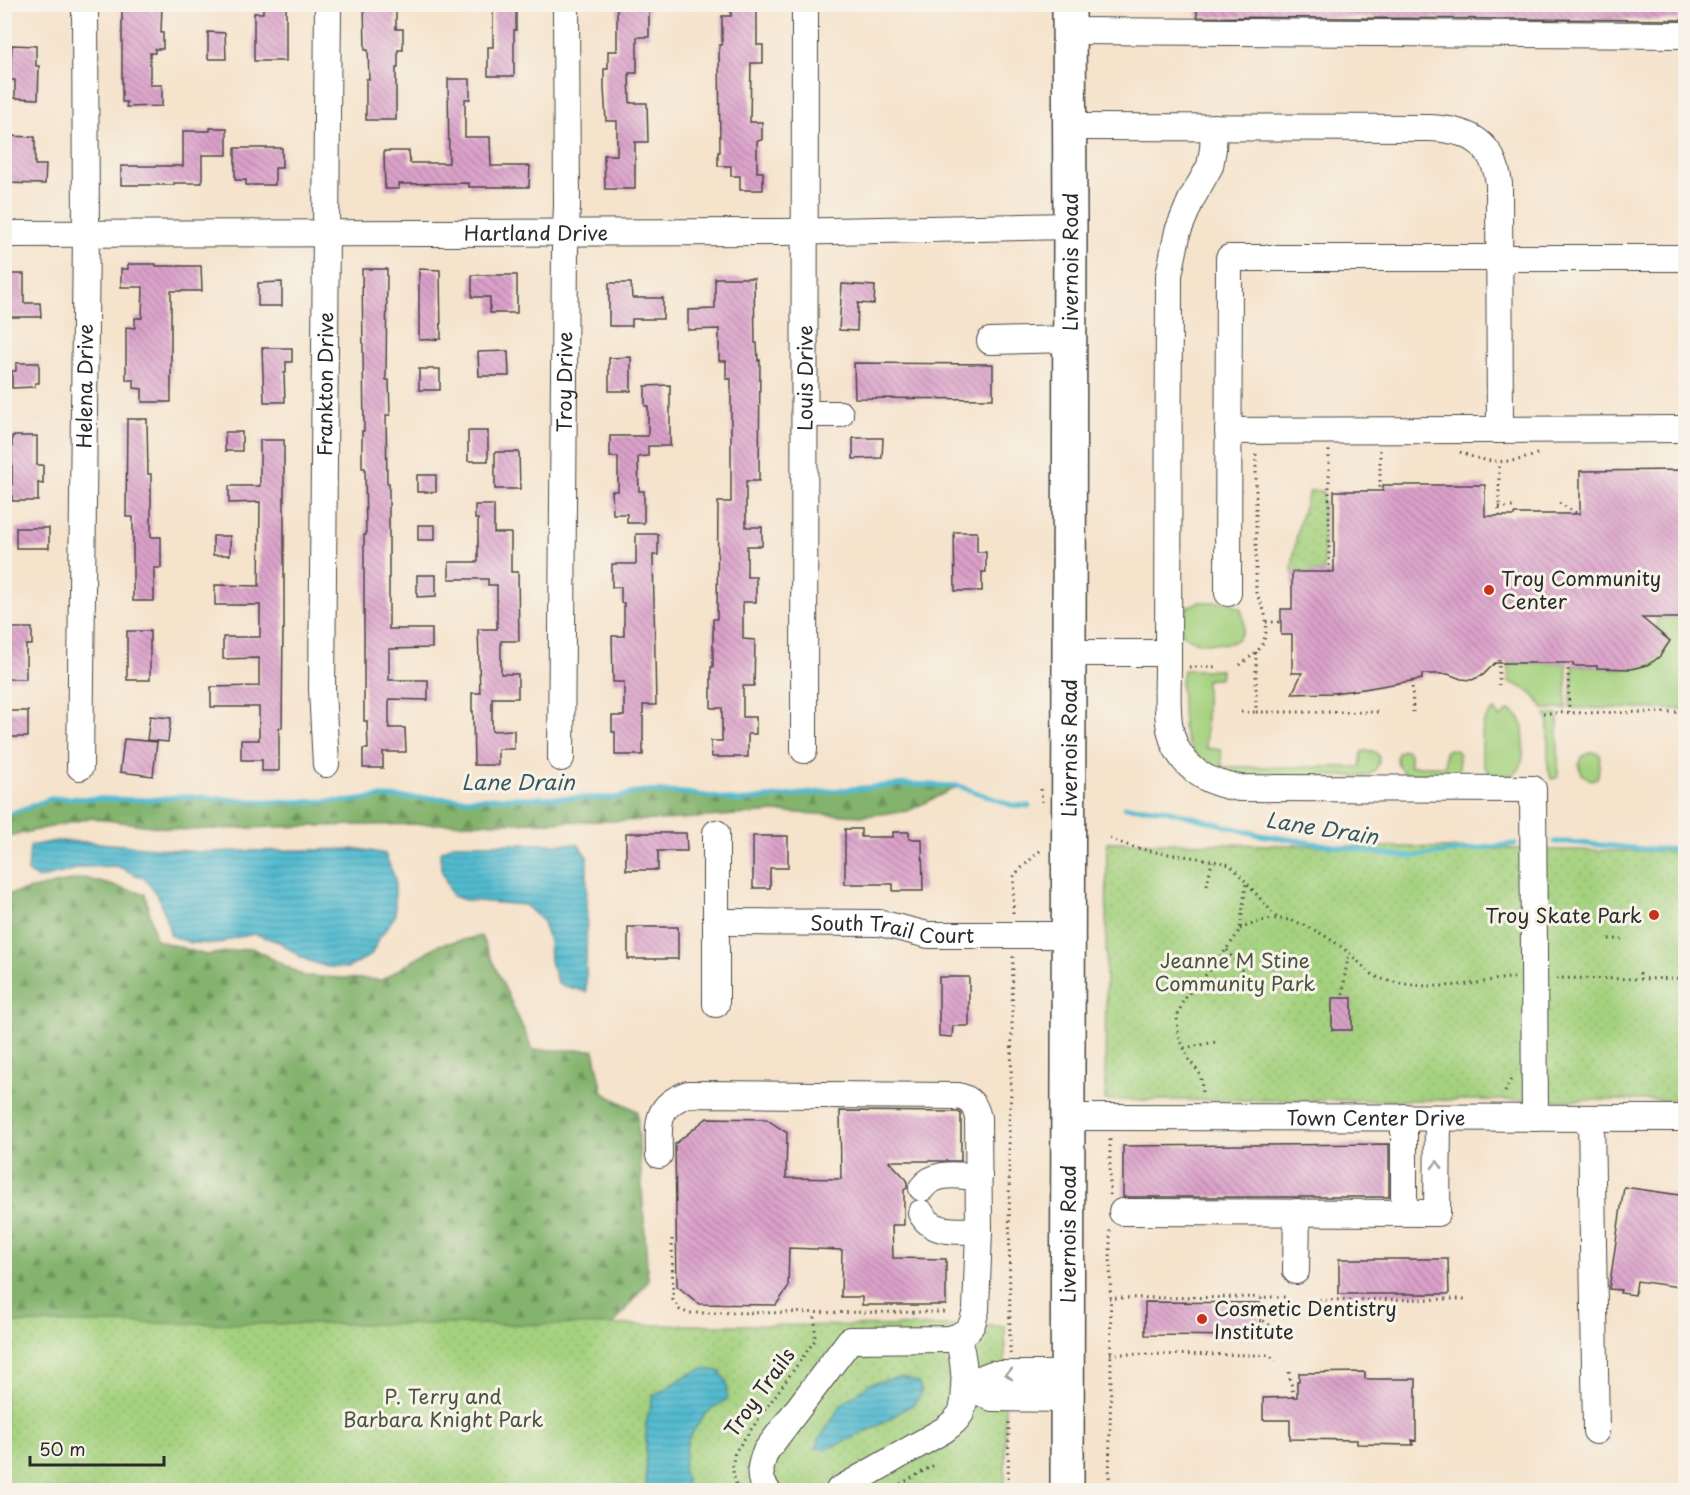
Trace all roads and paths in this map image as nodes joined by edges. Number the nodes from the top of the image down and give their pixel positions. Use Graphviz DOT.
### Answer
graph roads {
  1 [pos="85,4"];
  2 [pos="328,4"];
  3 [pos="566,4"];
  4 [pos="805,4"];
  5 [pos="1069,18"];
  6 [pos="1686,35"];
  7 [pos="1070,127"];
  8 [pos="1214,127"];
  9 [pos="1070,226"];
  10 [pos="566,232"];
  11 [pos="804,232"];
  12 [pos="327,233"];
  13 [pos="4,234"];
  14 [pos="86,234"];
  15 [pos="1500,258"];
  16 [pos="1686,258"];
  17 [pos="1070,339"];
  18 [pos="990,341"];
  19 [pos="805,414"];
  20 [pos="840,414"];
  21 [pos="1686,429"];
  22 [pos="1500,430"];
  23 [pos="1228,431"];
  24 [pos="1256,445"];
  25 [pos="1329,445"];
  26 [pos="1380,445"];
  27 [pos="1499,462"];
  28 [pos="1380,491"];
  29 [pos="1559,503"];
  30 [pos="1499,507"];
  31 [pos="1515,507"];
  32 [pos="1499,516"];
  33 [pos="1580,516"];
  34 [pos="1329,572"];
  35 [pos="1228,593"];
  36 [pos="1266,622"];
  37 [pos="1281,622"];
  38 [pos="1256,652"];
  39 [pos="1069,653"];
  40 [pos="1176,660"];
  41 [pos="1499,660"];
  42 [pos="1568,663"];
  43 [pos="1240,665"];
  44 [pos="1219,667"];
  45 [pos="1412,681"];
  46 [pos="1499,685"];
  47 [pos="1241,712"];
  48 [pos="1256,712"];
  49 [pos="1380,712"];
  50 [pos="1413,712"];
  51 [pos="1543,712"];
  52 [pos="1569,712"];
  53 [pos="1686,712"];
  54 [pos="804,750"];
  55 [pos="561,758"];
  56 [pos="326,764"];
  57 [pos="80,767"];
  58 [pos="1041,789"];
  59 [pos="1042,812"];
  60 [pos="716,833"];
  61 [pos="1110,838"];
  62 [pos="1043,848"];
  63 [pos="1212,861"];
  64 [pos="1246,884"];
  65 [pos="1207,885"];
  66 [pos="1278,919"];
  67 [pos="717,922"];
  68 [pos="1013,922"];
  69 [pos="1240,929"];
  70 [pos="1067,935"];
  71 [pos="1609,939"];
  72 [pos="1622,939"];
  73 [pos="1227,950"];
  74 [pos="1013,953"];
  75 [pos="1349,953"];
  76 [pos="1640,974"];
  77 [pos="1516,978"];
  78 [pos="1547,978"];
  79 [pos="1685,978"];
  80 [pos="1640,979"];
  81 [pos="1251,992"];
  82 [pos="1343,994"];
  83 [pos="1686,999"];
  84 [pos="716,1004"];
  85 [pos="1216,1042"];
  86 [pos="1184,1048"];
  87 [pos="1202,1092"];
  88 [pos="1067,1117"];
  89 [pos="1404,1118"];
  90 [pos="1438,1118"];
  91 [pos="1534,1118"];
  92 [pos="1592,1118"];
  93 [pos="1686,1118"];
  94 [pos="659,1155"];
  95 [pos="979,1177"];
  96 [pos="922,1188"];
  97 [pos="1122,1212"];
  98 [pos="1297,1212"];
  99 [pos="1404,1212"];
  100 [pos="921,1213"];
  101 [pos="979,1231"];
  102 [pos="672,1239"];
  103 [pos="1109,1258"];
  104 [pos="1296,1271"];
  105 [pos="1289,1297"];
  106 [pos="1109,1298"];
  107 [pos="1260,1298"];
  108 [pos="1466,1299"];
  109 [pos="1307,1300"];
  110 [pos="947,1312"];
  111 [pos="815,1313"];
  112 [pos="1271,1326"];
  113 [pos="957,1337"];
  114 [pos="1110,1354"];
  115 [pos="1276,1361"];
  116 [pos="1010,1364"];
  117 [pos="1289,1372"];
  118 [pos="964,1385"];
  119 [pos="1067,1387"];
  120 [pos="1293,1398"];
  121 [pos="1009,1414"];
  122 [pos="1596,1431"];
  123 [pos="936,1464"];
  124 [pos="738,1491"];
  125 [pos="767,1491"];
  126 [pos="839,1491"];
  127 [pos="890,1491"];
  128 [pos="1008,1491"];
  129 [pos="1067,1491"];
  130 [pos="1109,1491"];
  1 -- 14 [label="street, Helena Drive"];
  2 -- 12 [label="street, Frankton Drive"];
  3 -- 10 [label="street, Troy Drive"];
  4 -- 11 [label="street, Louis Drive"];
  5 -- 6 [label="street"];
  5 -- 7 [label="main road, Livernois Road"];
  7 -- 8 [label="street"];
  7 -- 9 [label="main road, Livernois Road"];
  8 -- 15 [label="street"];
  8 -- 40 [label="street"];
  9 -- 11 [label="street, Hartland Drive"];
  9 -- 17 [label="main road, Livernois Road"];
  10 -- 11 [label="street, Hartland Drive"];
  10 -- 12 [label="street, Hartland Drive"];
  10 -- 55 [label="street, Troy Drive"];
  11 -- 19 [label="street, Louis Drive"];
  12 -- 14 [label="street, Hartland Drive"];
  12 -- 56 [label="street, Frankton Drive"];
  13 -- 14 [label="street, Hartland Drive"];
  14 -- 57 [label="street, Helena Drive"];
  15 -- 16 [label="street"];
  15 -- 22 [label="street"];
  15 -- 23 [label="street"];
  17 -- 18 [label="street"];
  17 -- 39 [label="main road, Livernois Road"];
  19 -- 20 [label="street"];
  19 -- 54 [label="street, Louis Drive"];
  21 -- 22 [label="street"];
  22 -- 23 [label="street"];
  23 -- 35 [label="street"];
  24 -- 36 [label="path"];
  25 -- 34 [label="path"];
  26 -- 28 [label="path"];
  27 -- 30 [label="path"];
  29 -- 33 [label="path"];
  30 -- 31 [label="path"];
  30 -- 32 [label="path"];
  36 -- 37 [label="path"];
  36 -- 38 [label="path"];
  38 -- 43 [label="path"];
  38 -- 48 [label="path"];
  39 -- 40 [label="street"];
  39 -- 70 [label="main road, Livernois Road"];
  40 -- 44 [label="path"];
  40 -- 91 [label="street"];
  41 -- 46 [label="path"];
  42 -- 52 [label="path"];
  45 -- 50 [label="path"];
  47 -- 48 [label="path"];
  48 -- 49 [label="path"];
  51 -- 52 [label="path"];
  52 -- 53 [label="path"];
  58 -- 59 [label="path"];
  60 -- 67 [label="street"];
  61 -- 63 [label="path"];
  62 -- 68 [label="path"];
  63 -- 64 [label="path"];
  63 -- 65 [label="path"];
  64 -- 66 [label="path"];
  64 -- 69 [label="path"];
  66 -- 69 [label="path"];
  66 -- 75 [label="path"];
  67 -- 70 [label="street, South Trail Court"];
  67 -- 84 [label="street"];
  69 -- 73 [label="path"];
  70 -- 88 [label="main road, Livernois Road"];
  71 -- 72 [label="path"];
  73 -- 81 [label="path"];
  73 -- 86 [label="path"];
  74 -- 116 [label="path"];
  75 -- 77 [label="path"];
  75 -- 82 [label="path"];
  76 -- 80 [label="path"];
  78 -- 80 [label="path"];
  79 -- 80 [label="path"];
  79 -- 83 [label="path"];
  85 -- 86 [label="path"];
  86 -- 87 [label="path"];
  88 -- 89 [label="street, Town Center Drive"];
  88 -- 119 [label="main road, Livernois Road"];
  89 -- 90 [label="street, Town Center Drive"];
  89 -- 99 [label="street"];
  90 -- 91 [label="street, Town Center Drive"];
  99 -- 90 [label="street, one-way"];
  91 -- 92 [label="street, Town Center Drive"];
  92 -- 93 [label="street, Town Center Drive"];
  92 -- 122 [label="street"];
  94 -- 95 [label="street"];
  95 -- 96 [label="street"];
  95 -- 101 [label="street"];
  97 -- 98 [label="street"];
  98 -- 99 [label="street"];
  98 -- 104 [label="street"];
  100 -- 101 [label="street"];
  101 -- 113 [label="street"];
  102 -- 111 [label="path"];
  103 -- 106 [label="path"];
  105 -- 107 [label="path"];
  106 -- 107 [label="path"];
  106 -- 114 [label="path"];
  107 -- 112 [label="path"];
  108 -- 109 [label="path"];
  110 -- 111 [label="path"];
  111 -- 124 [label="path, Troy Trails"];
  113 -- 118 [label="street"];
  113 -- 125 [label="street"];
  114 -- 115 [label="path"];
  114 -- 130 [label="path"];
  117 -- 120 [label="path"];
  118 -- 119 [label="street"];
  118 -- 126 [label="street"];
  119 -- 129 [label="main road, Livernois Road"];
  121 -- 128 [label="path"];
  123 -- 127 [label="path"];
}
